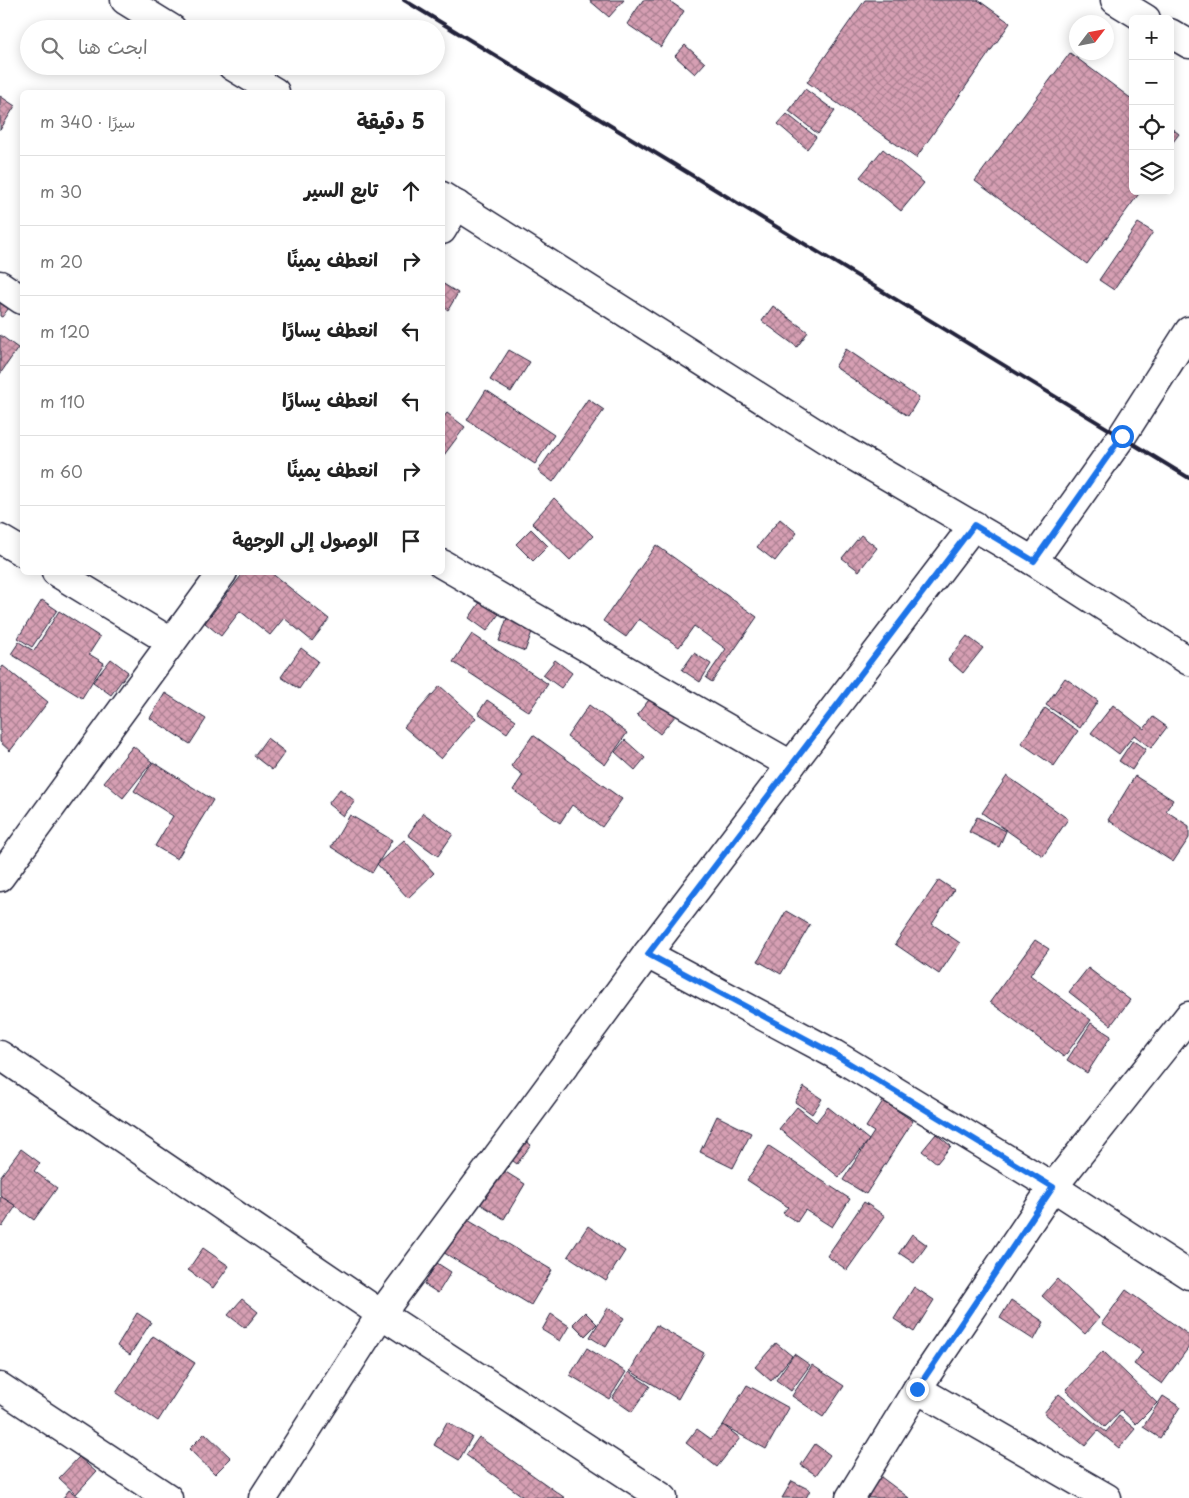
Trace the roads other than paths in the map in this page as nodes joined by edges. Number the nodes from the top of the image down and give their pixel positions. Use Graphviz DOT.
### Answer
graph roads {
  1 [pos="125,0"];
  2 [pos="1115,0"];
  3 [pos="1139,15"];
  4 [pos="157,20"];
  5 [pos="1174,35"];
  6 [pos="1189,44"];
  7 [pos="247,75"];
  8 [pos="272,90"];
  9 [pos="450,201"];
  10 [pos="445,219"];
  11 [pos="0,285"];
  12 [pos="20,299"];
  13 [pos="1189,331"];
  14 [pos="974,525"];
  15 [pos="0,538"];
  16 [pos="20,551"];
  17 [pos="1034,561"];
  18 [pos="445,566"];
  19 [pos="61,575"];
  20 [pos="221,575"];
  21 [pos="171,642"];
  22 [pos="1189,661"];
  23 [pos="792,765"];
  24 [pos="0,877"];
  25 [pos="648,954"];
  26 [pos="1189,1016"];
  27 [pos="0,1055"];
  28 [pos="1053,1187"];
  29 [pos="1189,1276"];
  30 [pos="381,1314"];
  31 [pos="0,1387"];
  32 [pos="917,1389"];
  33 [pos="168,1498"];
  34 [pos="263,1498"];
  35 [pos="663,1498"];
  36 [pos="850,1498"];
  37 [pos="1107,1498"];
  1 -- 4 [label="street"];
  2 -- 3 [label="street"];
  5 -- 6 [label="street"];
  7 -- 8 [label="street"];
  9 -- 10 [label="street"];
  9 -- 14 [label="street"];
  11 -- 12 [label="street"];
  13 -- 17 [label="street"];
  14 -- 17 [label="street"];
  14 -- 23 [label="street"];
  15 -- 16 [label="street"];
  17 -- 22 [label="street"];
  18 -- 23 [label="street"];
  19 -- 21 [label="street"];
  20 -- 21 [label="street"];
  21 -- 24 [label="street"];
  23 -- 25 [label="street"];
  25 -- 28 [label="street"];
  25 -- 30 [label="street"];
  26 -- 28 [label="street"];
  27 -- 30 [label="street"];
  28 -- 29 [label="street"];
  28 -- 32 [label="street"];
  30 -- 34 [label="street"];
  30 -- 35 [label="street"];
  31 -- 33 [label="street"];
  32 -- 36 [label="street"];
  32 -- 37 [label="street"];
}
